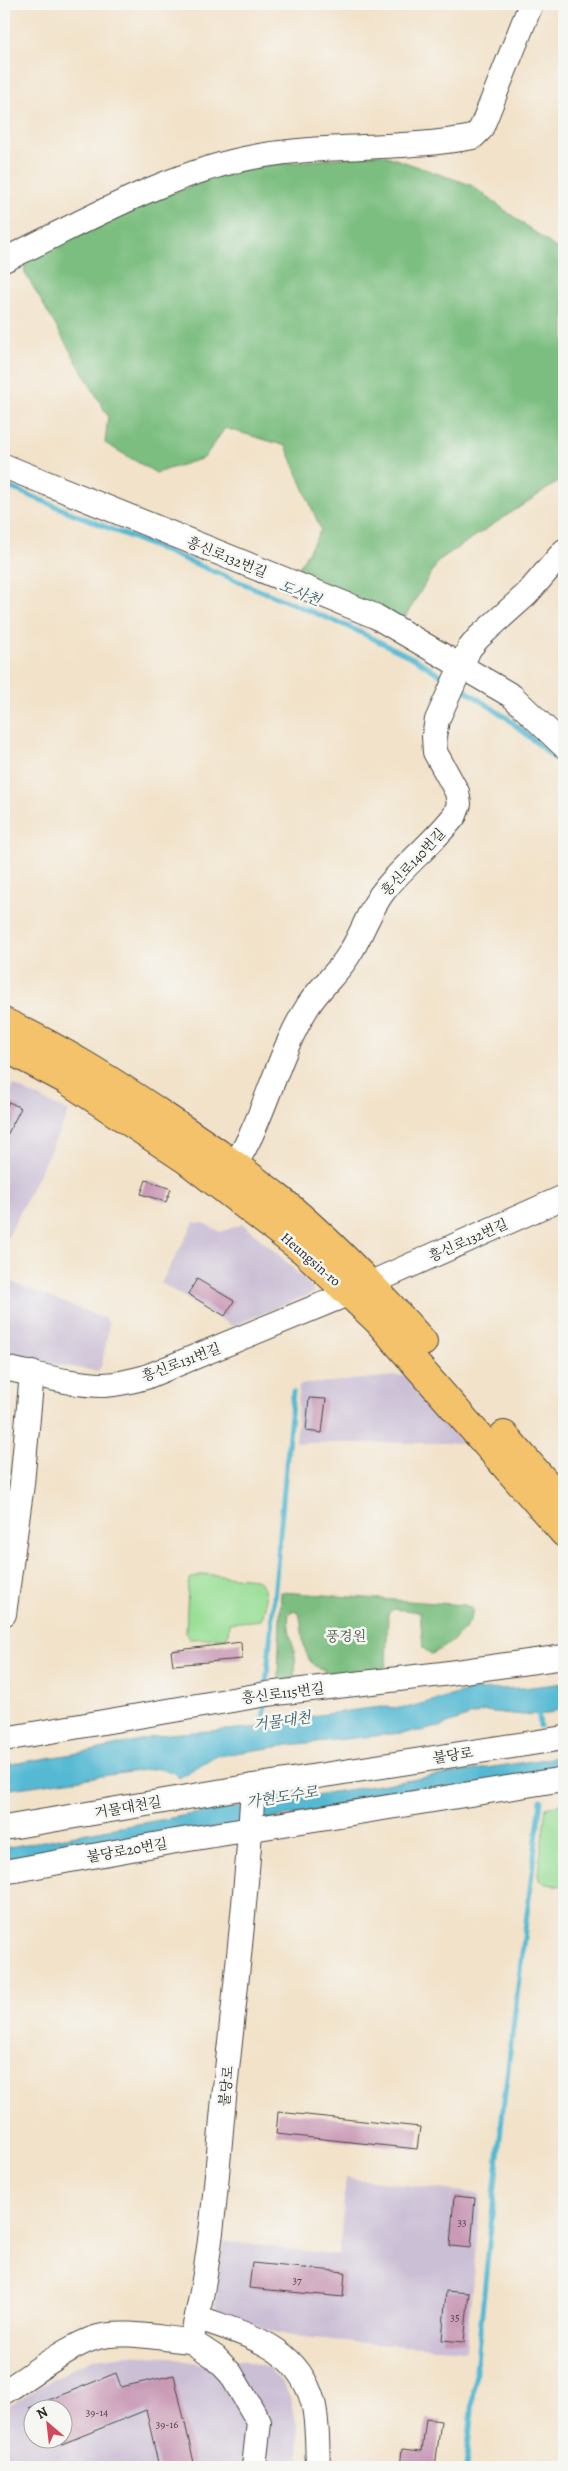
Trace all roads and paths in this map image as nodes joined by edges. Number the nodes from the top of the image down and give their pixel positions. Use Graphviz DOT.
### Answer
graph roads {
  1 [pos="531,4"];
  2 [pos="4,260"];
  3 [pos="4,466"];
  4 [pos="564,551"];
  5 [pos="456,678"];
  6 [pos="564,746"];
  7 [pos="4,1022"];
  8 [pos="4,1047"];
  9 [pos="228,1175"];
  10 [pos="564,1197"];
  11 [pos="361,1288"];
  12 [pos="4,1368"];
  13 [pos="32,1373"];
  14 [pos="564,1503"];
  15 [pos="564,1533"];
  16 [pos="4,1614"];
  17 [pos="564,1657"];
  18 [pos="564,1738"];
  19 [pos="4,1739"];
  20 [pos="564,1779"];
  21 [pos="253,1786"];
  22 [pos="4,1828"];
  23 [pos="251,1830"];
  24 [pos="4,1872"];
  25 [pos="198,2317"];
  26 [pos="191,2341"];
  27 [pos="4,2392"];
  28 [pos="254,2467"];
  29 [pos="318,2467"];
  1 -- 2 [label="street"];
  3 -- 5 [label="street, 흥신로132번길"];
  4 -- 5 [label="street, 흥신로140번길"];
  5 -- 6 [label="street, 흥신로132번길"];
  5 -- 9 [label="street, 흥신로140번길"];
  7 -- 9 [label="main road, Heungsin-ro"];
  8 -- 9 [label="main road, Heungsin-ro"];
  9 -- 11 [label="main road, Heungsin-ro"];
  10 -- 11 [label="street, 흥신로132번길"];
  11 -- 13 [label="street, 흥신로131번길"];
  11 -- 14 [label="main road, Heungsin-ro"];
  11 -- 15 [label="main road, Heungsin-ro"];
  12 -- 13 [label="street, 흥신로131번길"];
  13 -- 16 [label="street"];
  17 -- 19 [label="street, 흥신로115번길"];
  18 -- 21 [label="street, 불당로"];
  20 -- 23 [label="street, 불당로20번길"];
  21 -- 22 [label="street, 거물대천길"];
  21 -- 23 [label="street, 불당로"];
  23 -- 24 [label="street, 불당로20번길"];
  23 -- 25 [label="street, 불당로"];
  25 -- 26 [label="street, 불당로"];
  25 -- 29 [label="street"];
  26 -- 27 [label="street"];
  26 -- 28 [label="street"];
}
